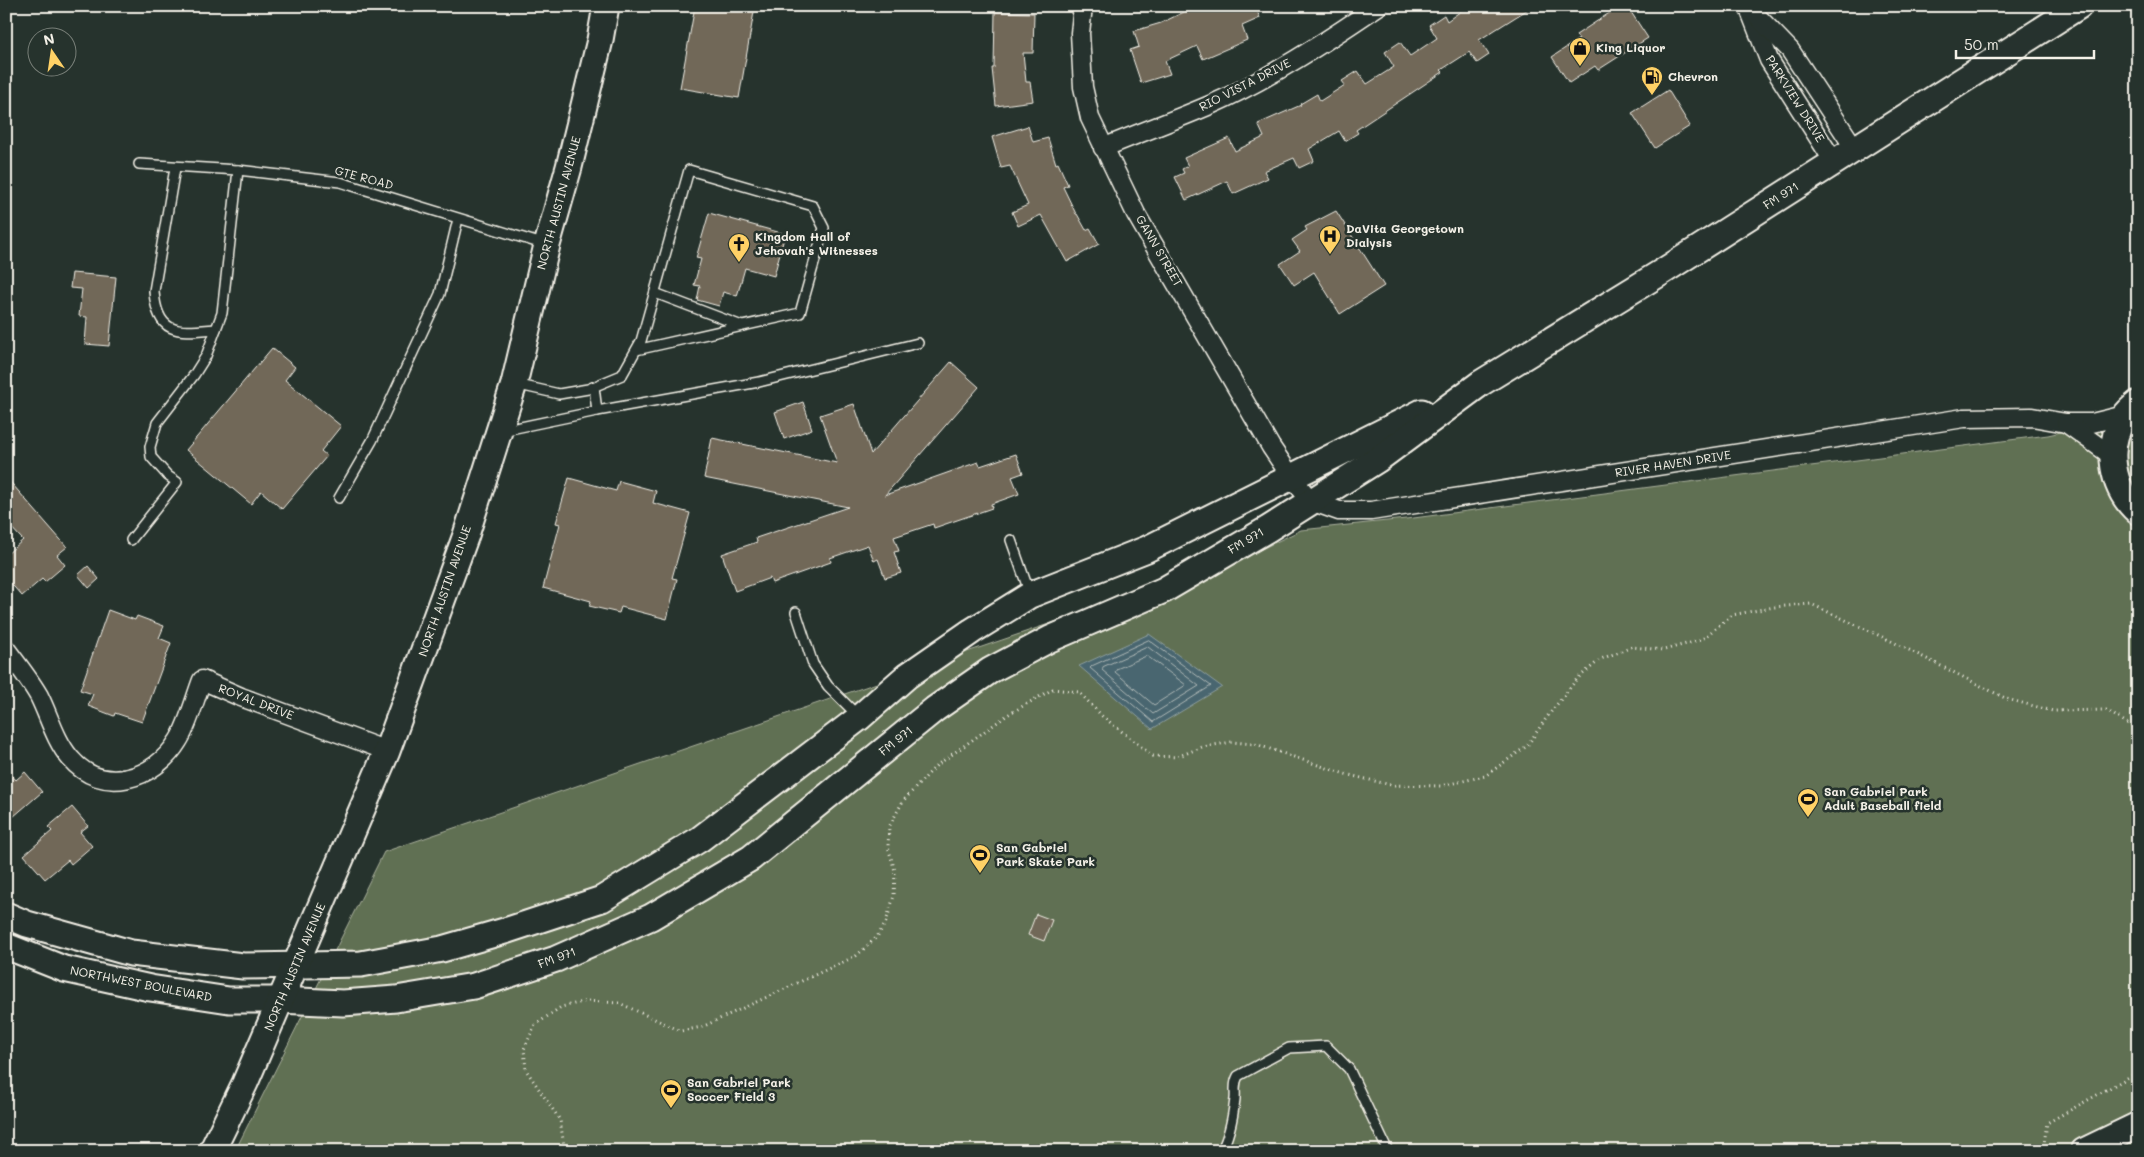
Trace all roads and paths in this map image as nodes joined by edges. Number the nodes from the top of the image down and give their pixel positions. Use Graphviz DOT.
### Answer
graph roads {
  1 [pos="606,6"];
  2 [pos="1083,6"];
  3 [pos="1378,6"];
  4 [pos="1748,6"];
  5 [pos="2078,6"];
  6 [pos="1103,148"];
  7 [pos="1845,155"];
  8 [pos="139,164"];
  9 [pos="175,168"];
  10 [pos="238,170"];
  11 [pos="458,219"];
  12 [pos="547,245"];
  13 [pos="655,293"];
  14 [pos="742,326"];
  15 [pos="216,329"];
  16 [pos="918,343"];
  17 [pos="636,350"];
  18 [pos="1482,383"];
  19 [pos="514,384"];
  20 [pos="594,387"];
  21 [pos="2131,409"];
  22 [pos="597,411"];
  23 [pos="2066,424"];
  24 [pos="498,432"];
  25 [pos="2112,456"];
  26 [pos="1292,478"];
  27 [pos="339,498"];
  28 [pos="1311,501"];
  29 [pos="2138,512"];
  30 [pos="131,540"];
  31 [pos="1011,540"];
  32 [pos="1030,595"];
  33 [pos="796,612"];
  34 [pos="6,649"];
  35 [pos="859,718"];
  36 [pos="2138,730"];
  37 [pos="884,750"];
  38 [pos="387,751"];
  39 [pos="6,915"];
  40 [pos="6,946"];
  41 [pos="295,965"];
  42 [pos="279,1000"];
  43 [pos="2138,1072"];
  44 [pos="2138,1125"];
  45 [pos="212,1151"];
  46 [pos="560,1151"];
  47 [pos="1222,1151"];
  48 [pos="1388,1151"];
  49 [pos="2043,1151"];
  50 [pos="2084,1151"];
  1 -- 12 [label="main road, NORTH AUSTIN AVENUE"];
  2 -- 6 [label="street, GANN STREET"];
  3 -- 6 [label="street, RIO VISTA DRIVE"];
  4 -- 7 [label="street, PARKVIEW DRIVE"];
  4 -- 7 [label="street, PARKVIEW DRIVE"];
  5 -- 7 [label="main road, FM 971 / FM 971"];
  6 -- 26 [label="street, GANN STREET"];
  7 -- 18 [label="main road, FM 971 / FM 971"];
  8 -- 9 [label="lane, GTE ROAD"];
  9 -- 10 [label="lane, GTE ROAD"];
  9 -- 15 [label="lane"];
  10 -- 11 [label="lane, GTE ROAD"];
  10 -- 15 [label="lane"];
  11 -- 12 [label="lane, GTE ROAD"];
  11 -- 27 [label="lane"];
  12 -- 19 [label="main road, NORTH AUSTIN AVENUE"];
  13 -- 14 [label="lane"];
  13 -- 14 [label="lane"];
  13 -- 17 [label="lane"];
  14 -- 17 [label="lane"];
  15 -- 30 [label="lane"];
  16 -- 22 [label="lane"];
  17 -- 20 [label="lane"];
  18 -- 26 [label="main road, FM 971 / FM 971"];
  18 -- 28 [label="main road, FM 971 / FM 971"];
  19 -- 20 [label="lane"];
  19 -- 24 [label="main road, NORTH AUSTIN AVENUE"];
  20 -- 22 [label="lane"];
  21 -- 23 [label="street, RIVER HAVEN DRIVE"];
  21 -- 25 [label="main road"];
  22 -- 24 [label="lane"];
  23 -- 25 [label="street, RIVER HAVEN DRIVE"];
  23 -- 28 [label="street, RIVER HAVEN DRIVE"];
  24 -- 38 [label="main road, NORTH AUSTIN AVENUE"];
  25 -- 29 [label="main road"];
  26 -- 28 [label="street"];
  26 -- 32 [label="main road, FM 971 / FM 971"];
  28 -- 37 [label="main road, FM 971 / FM 971"];
  31 -- 32 [label="lane"];
  32 -- 35 [label="main road, FM 971 / FM 971"];
  33 -- 35 [label="lane"];
  34 -- 38 [label="street, ROYAL DRIVE"];
  35 -- 37 [label="main road"];
  35 -- 41 [label="main road, FM 971 / FM 971"];
  36 -- 46 [label="path"];
  37 -- 42 [label="main road, FM 971 / FM 971"];
  38 -- 41 [label="main road, NORTH AUSTIN AVENUE"];
  39 -- 41 [label="main road"];
  40 -- 42 [label="main road, NORTHWEST BOULEVARD"];
  41 -- 42 [label="main road, NORTH AUSTIN AVENUE"];
  42 -- 45 [label="main road, NORTH AUSTIN AVENUE"];
  43 -- 49 [label="path"];
  44 -- 50 [label="main road"];
  47 -- 48 [label="lane"];
}
